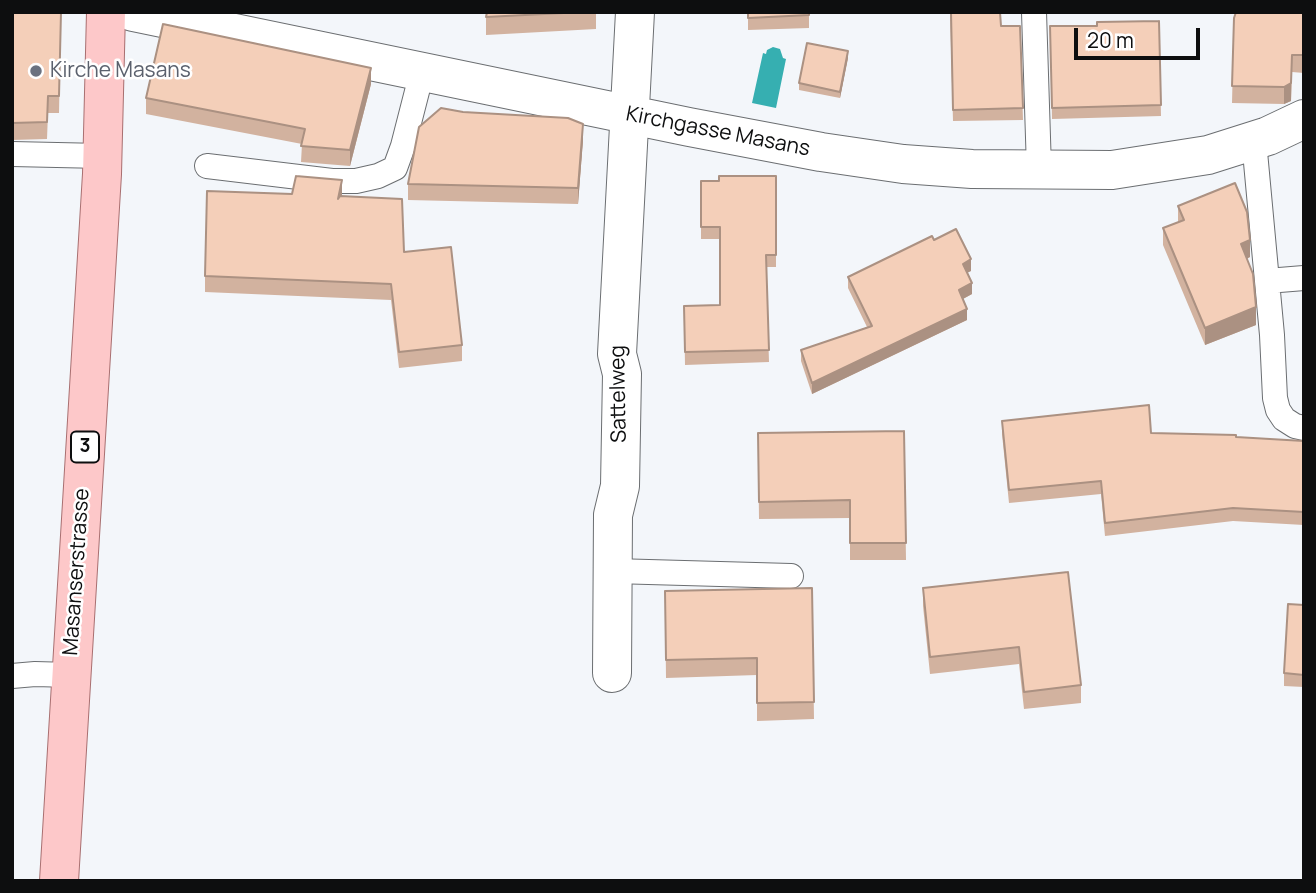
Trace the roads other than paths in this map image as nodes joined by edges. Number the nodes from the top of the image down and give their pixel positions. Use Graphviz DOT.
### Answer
graph roads {
  1 [pos="106,12"];
  2 [pos="133,12"];
  3 [pos="635,12"];
  4 [pos="1034,12"];
  5 [pos="191,18"];
  6 [pos="422,72"];
  7 [pos="631,115"];
  8 [pos="1304,119"];
  9 [pos="1254,141"];
  10 [pos="12,154"];
  11 [pos="103,156"];
  12 [pos="207,166"];
  13 [pos="1040,169"];
  14 [pos="1304,278"];
  15 [pos="1267,281"];
  16 [pos="1304,428"];
  17 [pos="613,571"];
  18 [pos="792,576"];
  19 [pos="612,673"];
  20 [pos="12,676"];
  21 [pos="71,676"];
  22 [pos="58,881"];
  1 -- 11 [label="main road, Masanserstrasse / 3"];
  2 -- 5 [label="street, Kirchgasse Masans"];
  3 -- 7 [label="street, Sattelweg"];
  4 -- 13 [label="lane"];
  5 -- 6 [label="street, Kirchgasse Masans"];
  6 -- 7 [label="street, Kirchgasse Masans"];
  6 -- 12 [label="lane"];
  7 -- 13 [label="street, Kirchgasse Masans"];
  7 -- 17 [label="street, Sattelweg"];
  8 -- 9 [label="street, Kirchgasse Masans"];
  9 -- 13 [label="street, Kirchgasse Masans"];
  9 -- 15 [label="lane"];
  10 -- 11 [label="lane"];
  11 -- 21 [label="main road, Masanserstrasse / 3"];
  14 -- 15 [label="lane"];
  15 -- 16 [label="lane"];
  17 -- 18 [label="lane"];
  17 -- 19 [label="street, Sattelweg"];
  20 -- 21 [label="lane"];
  21 -- 22 [label="main road, Masanserstrasse / 3"];
}
